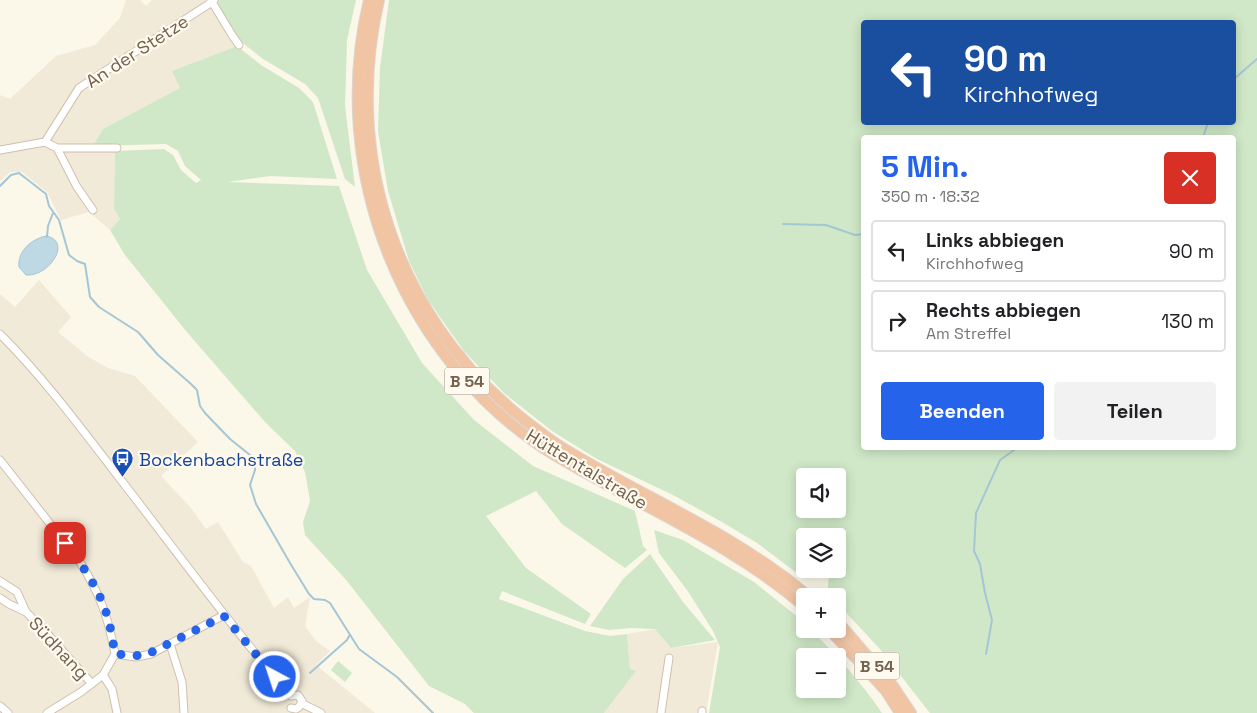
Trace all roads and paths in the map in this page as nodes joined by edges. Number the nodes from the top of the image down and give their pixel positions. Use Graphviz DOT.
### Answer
graph roads {
  1 [pos="369,0"];
  2 [pos="379,0"];
  3 [pos="212,1"];
  4 [pos="240,45"];
  5 [pos="45,142"];
  6 [pos="57,148"];
  7 [pos="117,148"];
  8 [pos="0,150"];
  9 [pos="93,210"];
  10 [pos="0,334"];
  11 [pos="0,460"];
  12 [pos="0,581"];
  13 [pos="797,588"];
  14 [pos="0,598"];
  15 [pos="796,600"];
  16 [pos="26,612"];
  17 [pos="224,616"];
  18 [pos="846,631"];
  19 [pos="837,638"];
  20 [pos="170,644"];
  21 [pos="115,654"];
  22 [pos="669,658"];
  23 [pos="103,675"];
  24 [pos="92,684"];
  25 [pos="291,696"];
  26 [pos="302,703"];
  27 [pos="0,706"];
  28 [pos="290,710"];
  29 [pos="8,713"];
  30 [pos="47,713"];
  31 [pos="117,713"];
  32 [pos="184,713"];
  33 [pos="321,713"];
  34 [pos="661,713"];
  35 [pos="900,713"];
  36 [pos="911,713"];
  1 -- 15 [label="highway, Hüttentalstraße / B 54"];
  2 -- 13 [label="highway, Hüttentalstraße / B 54"];
  3 -- 4 [label="street, An der Stetze"];
  3 -- 5 [label="street, An der Stetze"];
  5 -- 6 [label="street"];
  5 -- 8 [label="street"];
  6 -- 7 [label="street"];
  6 -- 9 [label="street"];
  10 -- 17 [label="street"];
  11 -- 21 [label="street"];
  12 -- 16 [label="street, Südhang"];
  14 -- 16 [label="street, Südhang"];
  16 -- 24 [label="street, Südhang"];
  17 -- 20 [label="street"];
  17 -- 25 [label="street"];
  18 -- 36 [label="highway, B 54"];
  19 -- 35 [label="highway, B 54"];
  20 -- 21 [label="street"];
  20 -- 32 [label="street"];
  21 -- 23 [label="street"];
  22 -- 34 [label="street"];
  23 -- 24 [label="street"];
  23 -- 31 [label="street"];
  24 -- 30 [label="street"];
  25 -- 26 [label="street"];
  25 -- 28 [label="street"];
  26 -- 28 [label="street"];
  26 -- 33 [label="street"];
  27 -- 29 [label="street"];
}
